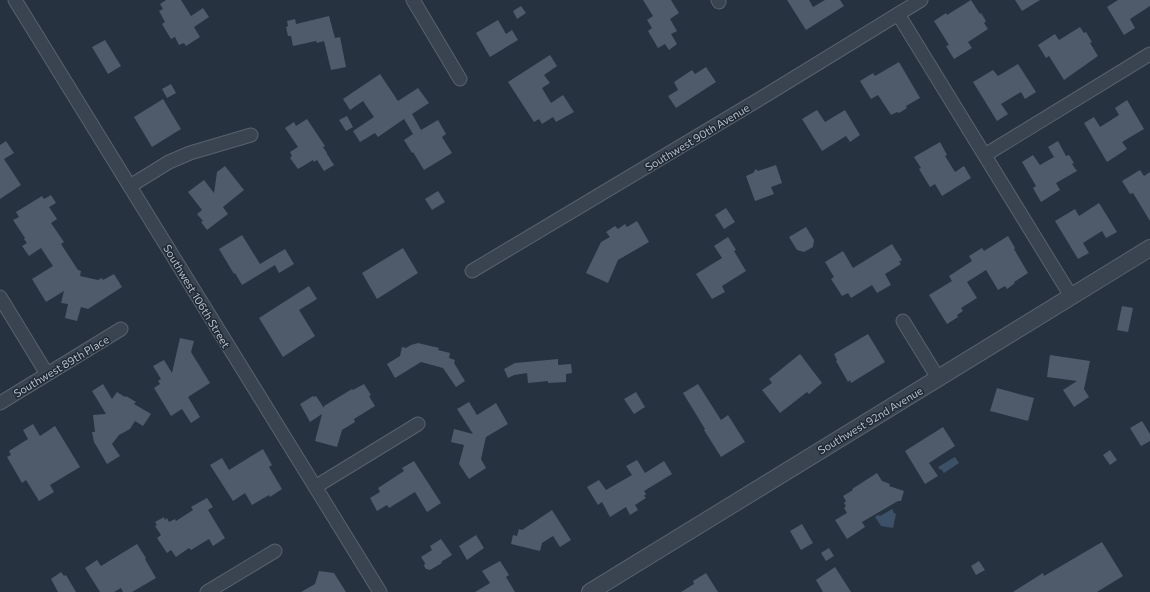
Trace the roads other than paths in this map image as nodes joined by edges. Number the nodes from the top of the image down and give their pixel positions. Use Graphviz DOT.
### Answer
graph roads {
  1 [pos="15,0"];
  2 [pos="413,0"];
  3 [pos="921,0"];
  4 [pos="898,14"];
  5 [pos="1150,54"];
  6 [pos="460,79"];
  7 [pos="251,136"];
  8 [pos="985,155"];
  9 [pos="130,186"];
  10 [pos="1150,248"];
  11 [pos="472,271"];
  12 [pos="1071,296"];
  13 [pos="0,297"];
  14 [pos="903,320"];
  15 [pos="121,329"];
  16 [pos="47,374"];
  17 [pos="938,378"];
  18 [pos="0,403"];
  19 [pos="418,424"];
  20 [pos="315,487"];
  21 [pos="275,551"];
  22 [pos="207,592"];
  23 [pos="380,592"];
  24 [pos="590,592"];
  1 -- 9 [label="street, Southwest 106th Street"];
  2 -- 6 [label="street"];
  3 -- 4 [label="street, Southwest 90th Avenue"];
  4 -- 8 [label="street"];
  4 -- 11 [label="street, Southwest 90th Avenue"];
  5 -- 8 [label="street"];
  7 -- 9 [label="street"];
  8 -- 12 [label="street"];
  9 -- 20 [label="street, Southwest 106th Street"];
  10 -- 12 [label="street, Southwest 92nd Avenue"];
  12 -- 17 [label="street, Southwest 92nd Avenue"];
  13 -- 16 [label="street"];
  14 -- 17 [label="street"];
  15 -- 16 [label="street, Southwest 89th Place"];
  16 -- 18 [label="street, Southwest 89th Place"];
  17 -- 24 [label="street, Southwest 92nd Avenue"];
  19 -- 20 [label="street"];
  20 -- 23 [label="street, Southwest 106th Street"];
  21 -- 22 [label="street"];
}
